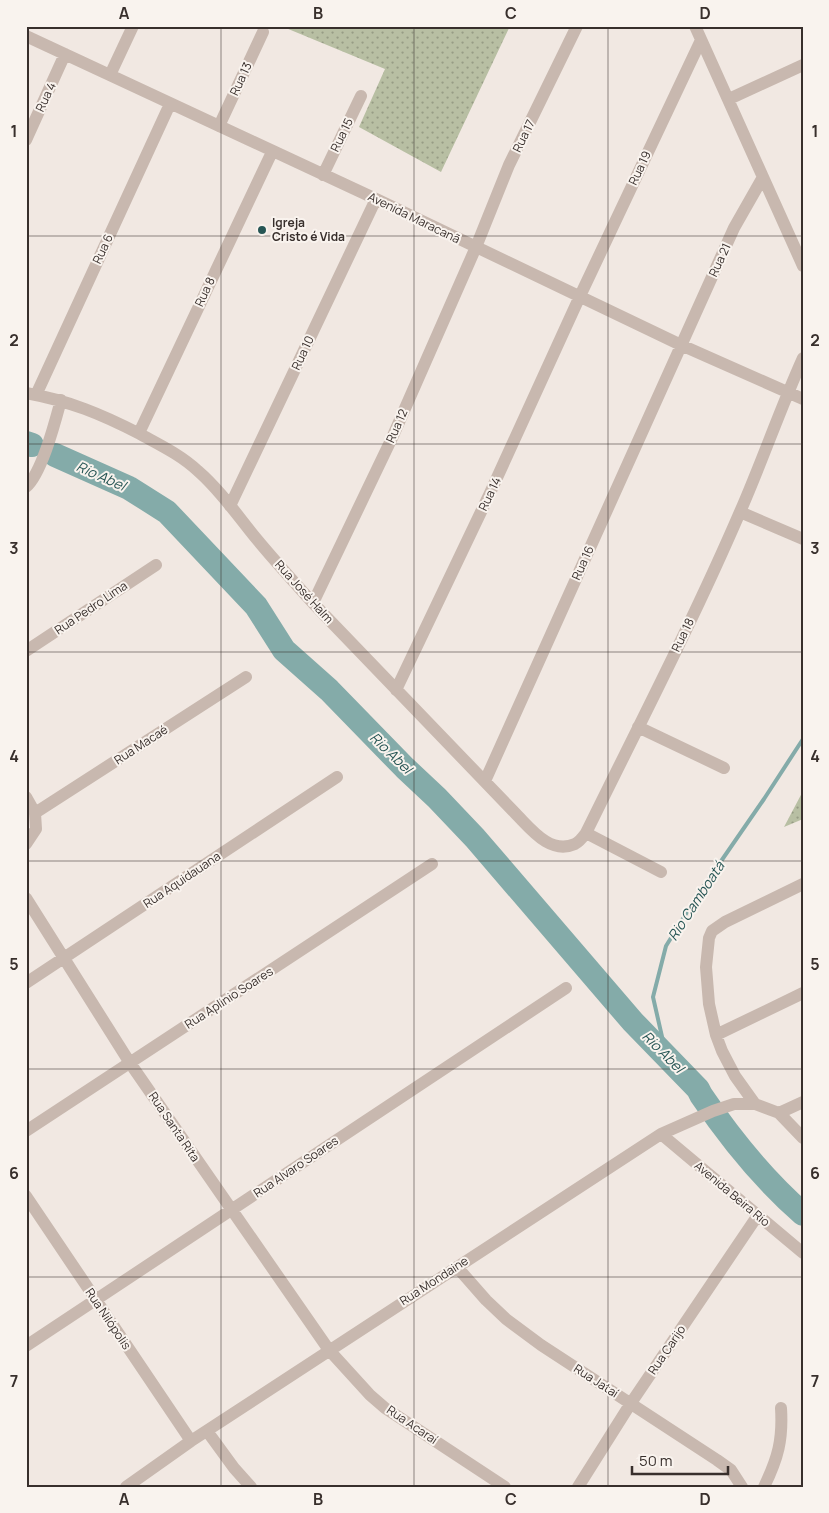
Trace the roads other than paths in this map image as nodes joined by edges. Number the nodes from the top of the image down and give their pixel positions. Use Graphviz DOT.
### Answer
graph roads {
  1 [pos="133,26"];
  2 [pos="577,26"];
  3 [pos="695,26"];
  4 [pos="263,32"];
  5 [pos="26,36"];
  6 [pos="701,40"];
  7 [pos="65,54"];
  8 [pos="803,64"];
  9 [pos="110,75"];
  10 [pos="361,96"];
  11 [pos="728,99"];
  12 [pos="170,104"];
  13 [pos="219,126"];
  14 [pos="26,140"];
  15 [pos="272,152"];
  16 [pos="323,175"];
  17 [pos="763,177"];
  18 [pos="376,199"];
  19 [pos="476,247"];
  20 [pos="803,266"];
  21 [pos="580,296"];
  22 [pos="680,345"];
  23 [pos="803,358"];
  24 [pos="787,392"];
  25 [pos="31,394"];
  26 [pos="803,399"];
  27 [pos="61,400"];
  28 [pos="138,433"];
  29 [pos="26,488"];
  30 [pos="230,506"];
  31 [pos="740,512"];
  32 [pos="803,539"];
  33 [pos="156,565"];
  34 [pos="313,603"];
  35 [pos="26,651"];
  36 [pos="246,677"];
  37 [pos="396,690"];
  38 [pos="638,727"];
  39 [pos="724,768"];
  40 [pos="337,777"];
  41 [pos="485,781"];
  42 [pos="26,797"];
  43 [pos="35,813"];
  44 [pos="586,833"];
  45 [pos="26,844"];
  46 [pos="549,844"];
  47 [pos="432,864"];
  48 [pos="662,872"];
  49 [pos="803,884"];
  50 [pos="26,898"];
  51 [pos="64,958"];
  52 [pos="26,983"];
  53 [pos="566,988"];
  54 [pos="803,993"];
  55 [pos="716,1036"];
  56 [pos="130,1063"];
  57 [pos="803,1102"];
  58 [pos="755,1104"];
  59 [pos="779,1113"];
  60 [pos="26,1131"];
  61 [pos="661,1134"];
  62 [pos="803,1138"];
  63 [pos="26,1196"];
  64 [pos="231,1210"];
  65 [pos="758,1215"];
  66 [pos="803,1253"];
  67 [pos="457,1266"];
  68 [pos="96,1301"];
  69 [pos="26,1346"];
  70 [pos="330,1350"];
  71 [pos="631,1403"];
  72 [pos="781,1408"];
  73 [pos="207,1431"];
  74 [pos="191,1441"];
  75 [pos="126,1487"];
  76 [pos="251,1487"];
  77 [pos="505,1487"];
  78 [pos="578,1487"];
  79 [pos="742,1487"];
  80 [pos="764,1487"];
  1 -- 9 [label="street"];
  2 -- 19 [label="street, Rua 17"];
  3 -- 6 [label="street"];
  4 -- 13 [label="street, Rua 13"];
  5 -- 7 [label="street, Avenida Maracanã"];
  6 -- 11 [label="street"];
  6 -- 21 [label="street, Rua 19"];
  7 -- 9 [label="street, Avenida Maracanã"];
  7 -- 14 [label="street, Rua 4"];
  8 -- 11 [label="street"];
  9 -- 12 [label="street, Avenida Maracanã"];
  10 -- 16 [label="street, Rua 15"];
  11 -- 17 [label="street"];
  12 -- 13 [label="street, Avenida Maracanã"];
  12 -- 25 [label="street, Rua 6"];
  13 -- 15 [label="street, Avenida Maracanã"];
  15 -- 16 [label="street, Avenida Maracanã"];
  15 -- 28 [label="street, Rua 8"];
  16 -- 18 [label="street, Avenida Maracanã"];
  17 -- 20 [label="street"];
  17 -- 22 [label="street, Rua 21"];
  18 -- 19 [label="street, Avenida Maracanã"];
  18 -- 30 [label="street, Rua 10"];
  19 -- 21 [label="street, Avenida Maracanã"];
  19 -- 34 [label="street, Rua 12"];
  21 -- 22 [label="street, Avenida Maracanã"];
  21 -- 37 [label="street, Rua 14"];
  22 -- 24 [label="street, Avenida Maracanã"];
  22 -- 41 [label="street, Rua 16"];
  23 -- 24 [label="street, Rua 18"];
  24 -- 26 [label="street, Avenida Maracanã"];
  24 -- 31 [label="street, Rua 18"];
  25 -- 27 [label="street, Rua José Halm"];
  27 -- 28 [label="street, Rua José Halm"];
  27 -- 29 [label="street"];
  28 -- 30 [label="street, Rua José Halm"];
  30 -- 34 [label="street, Rua José Halm"];
  31 -- 32 [label="street"];
  31 -- 38 [label="street, Rua 18"];
  33 -- 35 [label="street, Rua Pedro Lima"];
  34 -- 37 [label="street, Rua José Halm"];
  36 -- 43 [label="street, Rua Macaé"];
  37 -- 41 [label="street, Rua José Halm"];
  38 -- 39 [label="street"];
  38 -- 44 [label="street, Rua 18"];
  40 -- 51 [label="street, Rua Aquidauana"];
  41 -- 46 [label="street, Rua José Halm"];
  42 -- 43 [label="street"];
  43 -- 45 [label="street"];
  44 -- 46 [label="street, Rua 18"];
  44 -- 48 [label="street"];
  47 -- 56 [label="street, Rua Aplinio Soares"];
  49 -- 55 [label="street"];
  50 -- 51 [label="street, Rua Santa Rita"];
  51 -- 52 [label="street, Rua Aquidauana"];
  51 -- 56 [label="street, Rua Santa Rita"];
  53 -- 64 [label="street, Rua Alvaro Soares"];
  54 -- 55 [label="street"];
  55 -- 58 [label="street"];
  56 -- 60 [label="street, Rua Aplinio Soares"];
  56 -- 64 [label="street, Rua Santa Rita"];
  57 -- 59 [label="street"];
  58 -- 59 [label="street"];
  58 -- 61 [label="street, Rua Mondaine"];
  59 -- 62 [label="street"];
  61 -- 65 [label="street, Avenida Beira Rio"];
  61 -- 67 [label="street, Rua Mondaine"];
  63 -- 68 [label="street, Rua Nilópolis"];
  64 -- 68 [label="street, Rua Alvaro Soares"];
  64 -- 70 [label="street, Rua Santa Rita"];
  65 -- 66 [label="street, Avenida Beira Rio"];
  65 -- 71 [label="street, Rua Carijo"];
  67 -- 70 [label="street, Rua Mondaine"];
  67 -- 71 [label="street, Rua Jataí"];
  68 -- 69 [label="street, Rua Alvaro Soares"];
  68 -- 74 [label="street, Rua Nilópolis"];
  70 -- 73 [label="street, Rua Mondaine"];
  70 -- 77 [label="street, Rua Acaraí"];
  71 -- 78 [label="street, Rua Carijo"];
  71 -- 79 [label="street, Rua Jataí"];
  72 -- 80 [label="street"];
  73 -- 74 [label="street, Rua Mondaine"];
  73 -- 76 [label="street"];
  74 -- 75 [label="street, Rua Mondaine"];
}
